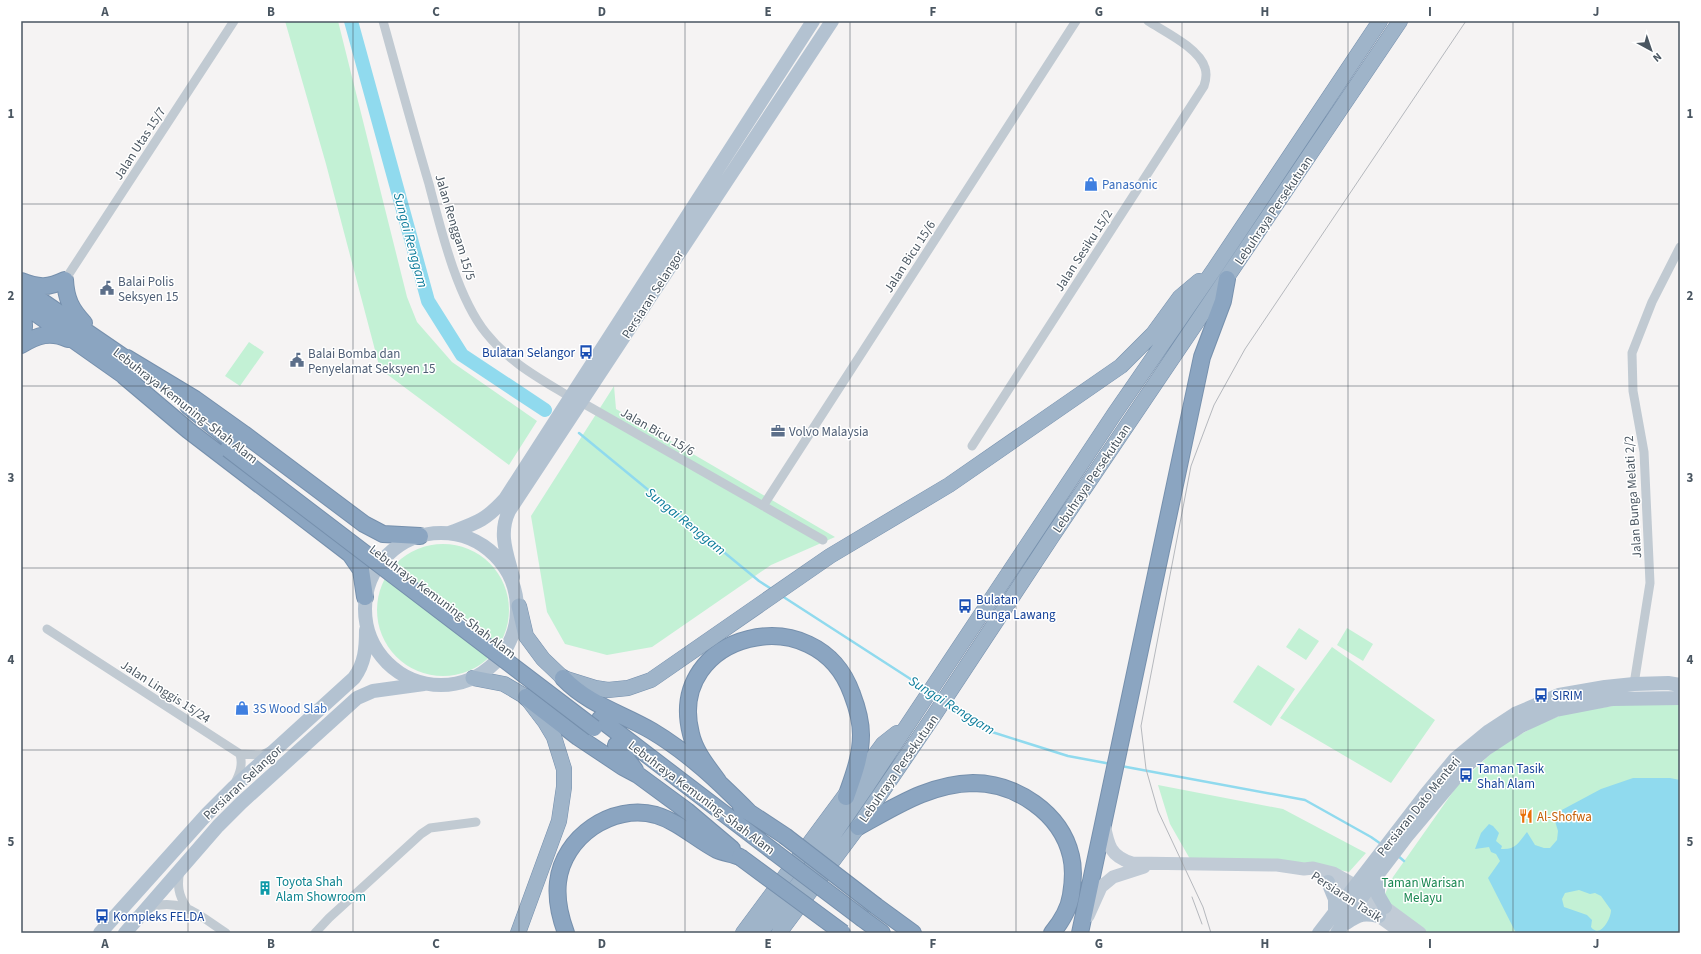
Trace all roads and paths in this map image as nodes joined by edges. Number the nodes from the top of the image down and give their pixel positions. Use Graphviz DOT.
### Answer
graph roads {
  1 [pos="234,21"];
  2 [pos="383,21"];
  3 [pos="813,21"];
  4 [pos="832,21"];
  5 [pos="1076,21"];
  6 [pos="1148,21"];
  7 [pos="1380,21"];
  8 [pos="1400,21"];
  9 [pos="1680,247"];
  10 [pos="1215,268"];
  11 [pos="1227,279"];
  12 [pos="65,280"];
  13 [pos="21,281"];
  14 [pos="21,287"];
  15 [pos="21,303"];
  16 [pos="21,314"];
  17 [pos="95,337"];
  18 [pos="21,340"];
  19 [pos="21,345"];
  20 [pos="80,345"];
  21 [pos="127,358"];
  22 [pos="124,376"];
  23 [pos="575,399"];
  24 [pos="231,445"];
  25 [pos="972,446"];
  26 [pos="763,506"];
  27 [pos="449,533"];
  28 [pos="420,536"];
  29 [pos="824,540"];
  30 [pos="513,577"];
  31 [pos="365,597"];
  32 [pos="519,606"];
  33 [pos="366,625"];
  34 [pos="47,629"];
  35 [pos="473,678"];
  36 [pos="563,678"];
  37 [pos="428,683"];
  38 [pos="1634,684"];
  39 [pos="1680,685"];
  40 [pos="526,697"];
  41 [pos="1680,698"];
  42 [pos="910,723"];
  43 [pos="597,724"];
  44 [pos="616,745"];
  45 [pos="278,748"];
  46 [pos="240,754"];
  47 [pos="664,768"];
  48 [pos="638,775"];
  49 [pos="718,781"];
  50 [pos="233,788"];
  51 [pos="846,796"];
  52 [pos="749,812"];
  53 [pos="476,822"];
  54 [pos="1104,823"];
  55 [pos="858,827"];
  56 [pos="1403,832"];
  57 [pos="770,855"];
  58 [pos="740,857"];
  59 [pos="1154,864"];
  60 [pos="1378,867"];
  61 [pos="1304,869"];
  62 [pos="180,870"];
  63 [pos="1328,882"];
  64 [pos="1357,894"];
  65 [pos="148,908"];
  66 [pos="187,908"];
  67 [pos="1382,911"];
  68 [pos="1335,912"];
  69 [pos="857,928"];
  70 [pos="1340,929"];
  71 [pos="1081,932"];
  72 [pos="100,933"];
  73 [pos="125,933"];
  74 [pos="226,933"];
  75 [pos="315,933"];
  76 [pos="518,933"];
  77 [pos="566,933"];
  78 [pos="744,933"];
  79 [pos="760,933"];
  80 [pos="779,933"];
  81 [pos="882,933"];
  82 [pos="913,933"];
  83 [pos="1052,933"];
  84 [pos="1319,933"];
  85 [pos="1402,933"];
  86 [pos="1420,933"];
  1 -- 12 [label="street, Jalan Utas 15/7"];
  2 -- 23 [label="street, Jalan Renggam 15/5"];
  3 -- 23 [label="main road, Persiaran Selangor"];
  4 -- 23 [label="main road, Persiaran Selangor"];
  5 -- 26 [label="street, Jalan Bicu 15/6"];
  6 -- 25 [label="street, Jalan Sesiku 15/2"];
  7 -- 10 [label="highway, Lebuhraya Persekutuan"];
  8 -- 11 [label="highway, Lebuhraya Persekutuan"];
  9 -- 38 [label="street, Jalan Bunga Melati 2/2"];
  10 -- 36 [label="highway"];
  10 -- 42 [label="highway, Lebuhraya Persekutuan"];
  11 -- 54 [label="highway"];
  11 -- 55 [label="highway, Lebuhraya Persekutuan"];
  12 -- 13 [label="highway"];
  12 -- 17 [label="highway"];
  14 -- 17 [label="highway, Lebuhraya Kemuning–Shah Alam"];
  15 -- 20 [label="highway, Lebuhraya Kemuning–Shah Alam"];
  16 -- 18 [label="highway"];
  17 -- 21 [label="highway, Lebuhraya Kemuning–Shah Alam"];
  19 -- 20 [label="highway"];
  20 -- 22 [label="highway, Lebuhraya Kemuning–Shah Alam"];
  21 -- 24 [label="highway, Lebuhraya Kemuning–Shah Alam"];
  21 -- 28 [label="highway"];
  22 -- 24 [label="highway, Lebuhraya Kemuning–Shah Alam"];
  22 -- 31 [label="highway"];
  23 -- 26 [label="street, Jalan Bicu 15/6"];
  23 -- 27 [label="main road, Persiaran Selangor"];
  23 -- 30 [label="main road, Persiaran Selangor"];
  24 -- 43 [label="highway, Lebuhraya Kemuning–Shah Alam"];
  26 -- 29 [label="street, Jalan Bicu 15/6"];
  27 -- 28 [label="main road"];
  27 -- 30 [label="main road"];
  28 -- 31 [label="main road"];
  30 -- 32 [label="main road"];
  31 -- 33 [label="main road"];
  32 -- 35 [label="main road"];
  32 -- 36 [label="highway"];
  33 -- 37 [label="main road"];
  33 -- 45 [label="main road, Persiaran Selangor"];
  34 -- 46 [label="street, Jalan Linggis 15/24"];
  35 -- 37 [label="main road"];
  35 -- 40 [label="highway"];
  36 -- 49 [label="highway"];
  37 -- 62 [label="main road, Persiaran Selangor"];
  38 -- 39 [label="main road, Persiaran Dato Menteri"];
  38 -- 56 [label="main road, Persiaran Dato Menteri"];
  40 -- 48 [label="highway"];
  40 -- 76 [label="highway"];
  41 -- 56 [label="main road, Persiaran Dato Menteri"];
  42 -- 51 [label="highway"];
  42 -- 79 [label="highway, Lebuhraya Persekutuan"];
  43 -- 44 [label="highway, Lebuhraya Kemuning–Shah Alam"];
  43 -- 47 [label="highway, Lebuhraya Kemuning–Shah Alam"];
  44 -- 48 [label="highway"];
  44 -- 57 [label="highway, Lebuhraya Kemuning–Shah Alam"];
  45 -- 46 [label="street"];
  45 -- 50 [label="main road, Persiaran Selangor"];
  46 -- 50 [label="street"];
  47 -- 52 [label="highway"];
  47 -- 57 [label="highway, Lebuhraya Kemuning–Shah Alam"];
  48 -- 58 [label="highway"];
  49 -- 51 [label="highway"];
  49 -- 52 [label="highway"];
  50 -- 72 [label="main road, Persiaran Selangor"];
  51 -- 78 [label="highway"];
  52 -- 82 [label="highway, bridge"];
  53 -- 75 [label="street"];
  54 -- 59 [label="main road"];
  54 -- 71 [label="highway"];
  55 -- 80 [label="highway, Lebuhraya Persekutuan"];
  55 -- 83 [label="highway"];
  56 -- 60 [label="main road, Persiaran Dato Menteri"];
  57 -- 69 [label="highway, Lebuhraya Kemuning–Shah Alam"];
  58 -- 69 [label="highway, bridge"];
  58 -- 77 [label="highway"];
  59 -- 61 [label="main road"];
  59 -- 71 [label="main road"];
  60 -- 64 [label="main road, Persiaran Dato Menteri"];
  60 -- 67 [label="main road"];
  61 -- 63 [label="main road, Persiaran Tasik"];
  61 -- 64 [label="main road, Persiaran Tasik"];
  62 -- 65 [label="main road, Persiaran Selangor"];
  62 -- 66 [label="street"];
  63 -- 64 [label="main road, Persiaran Tasik"];
  63 -- 68 [label="main road"];
  64 -- 67 [label="main road, Persiaran Tasik"];
  64 -- 68 [label="main road, Persiaran Dato Menteri"];
  64 -- 70 [label="main road, Persiaran Dato Menteri"];
  65 -- 66 [label="street"];
  65 -- 73 [label="main road, Persiaran Selangor"];
  66 -- 74 [label="street"];
  67 -- 70 [label="main road"];
  67 -- 85 [label="main road, Persiaran Tasik"];
  67 -- 86 [label="main road, Persiaran Tasik"];
  68 -- 84 [label="main road, Persiaran Dato Menteri"];
  69 -- 81 [label="highway"];
}
